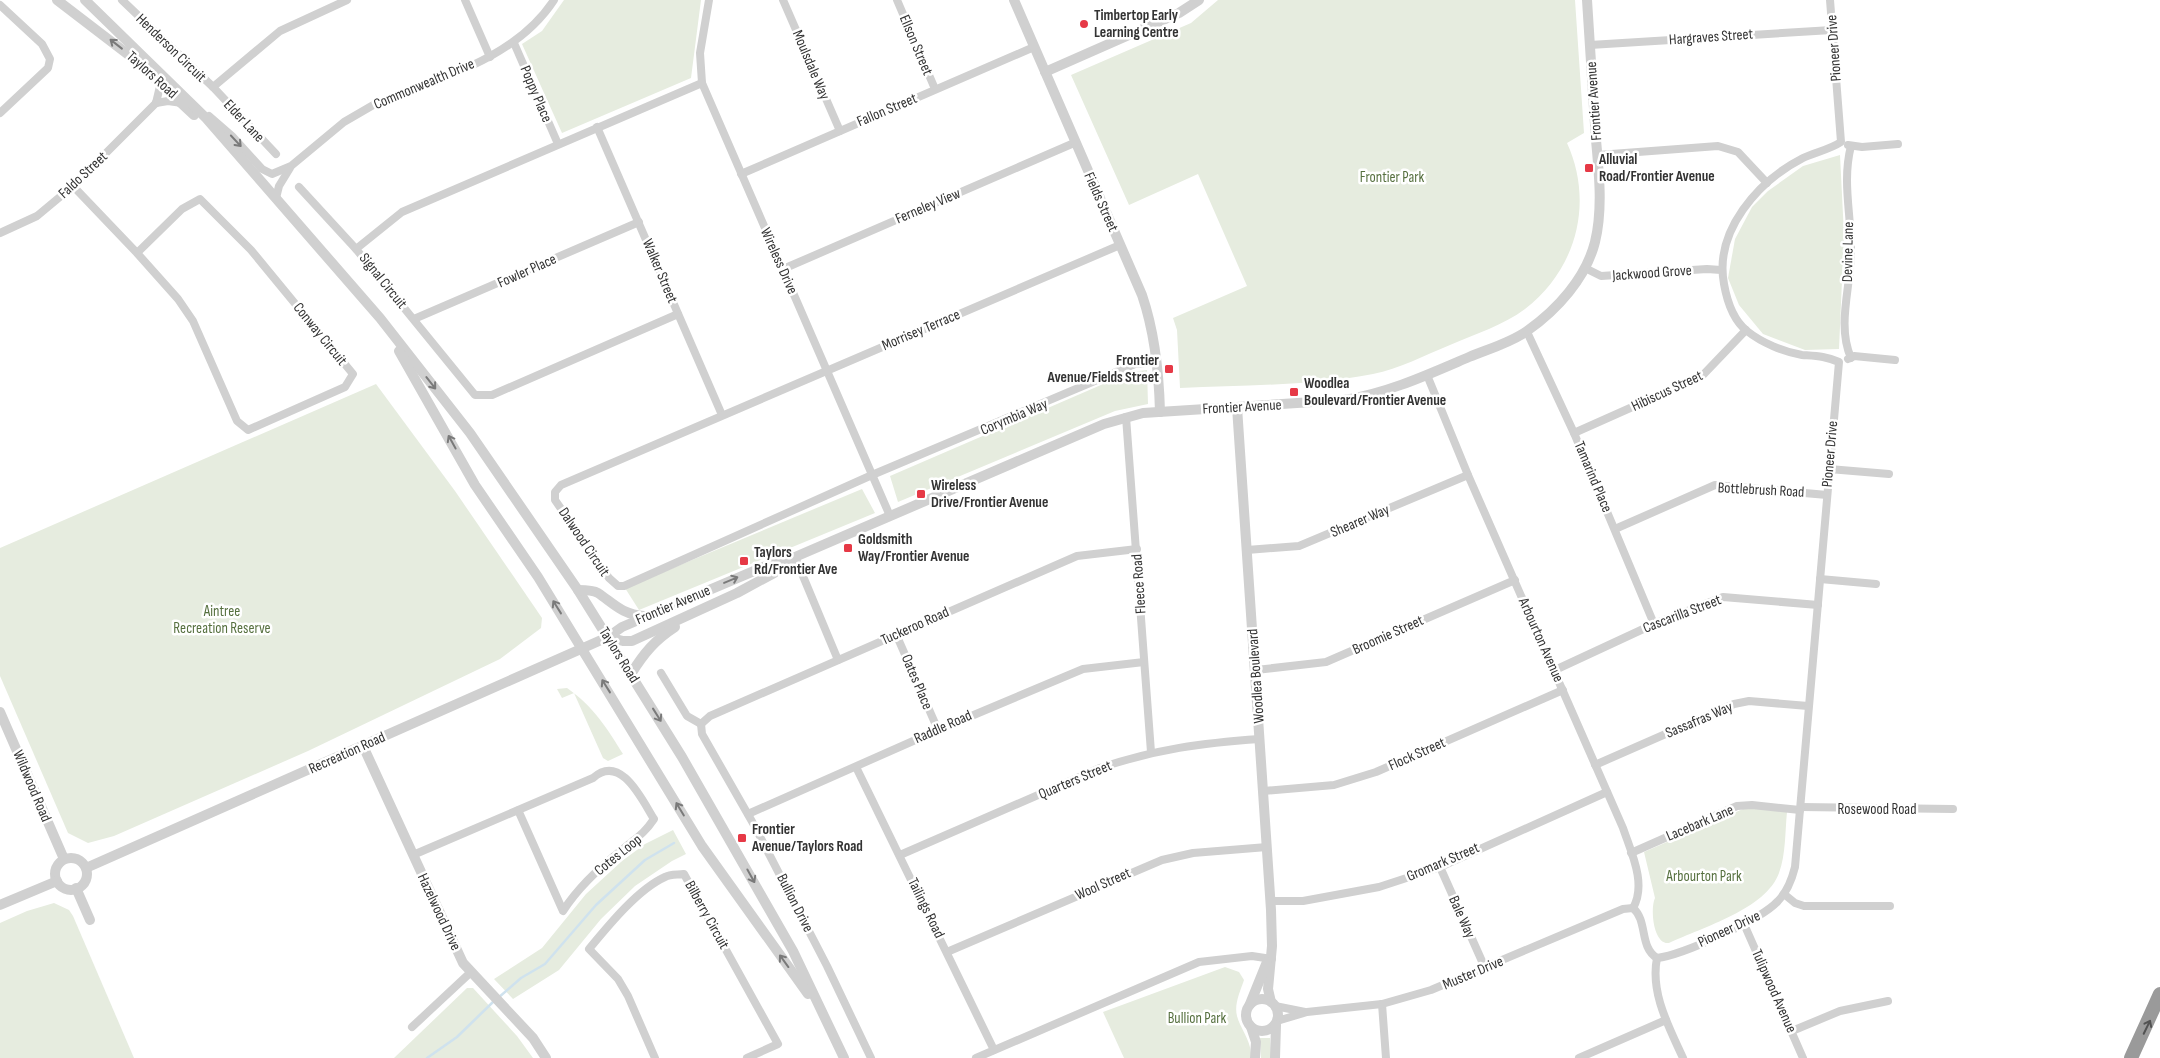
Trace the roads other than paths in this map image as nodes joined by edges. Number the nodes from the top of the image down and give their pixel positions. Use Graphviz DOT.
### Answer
graph roads {
  1 [pos="57,0"];
  2 [pos="85,0"];
  3 [pos="345,0"];
  4 [pos="465,0"];
  5 [pos="554,0"];
  6 [pos="709,0"];
  7 [pos="783,0"];
  8 [pos="898,0"];
  9 [pos="1014,0"];
  10 [pos="1199,0"];
  11 [pos="1587,0"];
  12 [pos="1830,0"];
  13 [pos="125,1"];
  14 [pos="0,6"];
  15 [pos="1832,30"];
  16 [pos="514,43"];
  17 [pos="1590,45"];
  18 [pos="1034,47"];
  19 [pos="490,57"];
  20 [pos="1045,72"];
  21 [pos="161,82"];
  22 [pos="702,83"];
  23 [pos="212,87"];
  24 [pos="935,89"];
  25 [pos="184,100"];
  26 [pos="156,103"];
  27 [pos="0,113"];
  28 [pos="597,127"];
  29 [pos="840,131"];
  30 [pos="1841,142"];
  31 [pos="1074,143"];
  32 [pos="558,144"];
  33 [pos="1898,144"];
  34 [pos="1852,146"];
  35 [pos="276,154"];
  36 [pos="1598,155"];
  37 [pos="291,166"];
  38 [pos="741,174"];
  39 [pos="1767,183"];
  40 [pos="73,186"];
  41 [pos="299,187"];
  42 [pos="276,198"];
  43 [pos="639,222"];
  44 [pos="0,233"];
  45 [pos="1120,245"];
  46 [pos="356,249"];
  47 [pos="137,253"];
  48 [pos="1585,268"];
  49 [pos="782,269"];
  50 [pos="1721,270"];
  51 [pos="678,314"];
  52 [pos="380,318"];
  53 [pos="414,320"];
  54 [pos="1746,330"];
  55 [pos="1526,332"];
  56 [pos="1851,358"];
  57 [pos="1895,360"];
  58 [pos="1156,362"];
  59 [pos="1839,362"];
  60 [pos="826,370"];
  61 [pos="1427,375"];
  62 [pos="1237,407"];
  63 [pos="1160,412"];
  64 [pos="722,415"];
  65 [pos="1126,417"];
  66 [pos="1574,433"];
  67 [pos="1829,469"];
  68 [pos="1889,474"];
  69 [pos="872,475"];
  70 [pos="1468,475"];
  71 [pos="1827,495"];
  72 [pos="890,516"];
  73 [pos="1615,529"];
  74 [pos="1136,549"];
  75 [pos="1247,550"];
  76 [pos="795,557"];
  77 [pos="1820,579"];
  78 [pos="1515,580"];
  79 [pos="1876,584"];
  80 [pos="578,590"];
  81 [pos="1818,605"];
  82 [pos="699,611"];
  83 [pos="646,616"];
  84 [pos="1654,624"];
  85 [pos="896,634"];
  86 [pos="608,637"];
  87 [pos="582,648"];
  88 [pos="838,660"];
  89 [pos="1144,662"];
  90 [pos="1256,670"];
  91 [pos="1555,670"];
  92 [pos="661,673"];
  93 [pos="631,674"];
  94 [pos="1563,690"];
  95 [pos="1808,706"];
  96 [pos="0,712"];
  97 [pos="700,724"];
  98 [pos="938,730"];
  99 [pos="1260,739"];
  100 [pos="363,746"];
  101 [pos="1151,752"];
  102 [pos="1596,765"];
  103 [pos="856,767"];
  104 [pos="1263,790"];
  105 [pos="1607,792"];
  106 [pos="1801,808"];
  107 [pos="1953,809"];
  108 [pos="518,810"];
  109 [pos="748,814"];
  110 [pos="1267,847"];
  111 [pos="1631,852"];
  112 [pos="412,855"];
  113 [pos="900,856"];
  114 [pos="64,859"];
  115 [pos="1440,867"];
  116 [pos="86,868"];
  117 [pos="57,881"];
  118 [pos="76,888"];
  119 [pos="1784,894"];
  120 [pos="1270,901"];
  121 [pos="0,905"];
  122 [pos="1890,906"];
  123 [pos="1633,908"];
  124 [pos="90,920"];
  125 [pos="1744,924"];
  126 [pos="947,952"];
  127 [pos="1657,958"];
  128 [pos="1270,959"];
  129 [pos="1485,968"];
  130 [pos="471,972"];
  131 [pos="2160,994"];
  132 [pos="1888,1001"];
  133 [pos="1273,1004"];
  134 [pos="1382,1004"];
  135 [pos="1248,1007"];
  136 [pos="1306,1012"];
  137 [pos="823,1014"];
  138 [pos="1666,1020"];
  139 [pos="1276,1023"];
  140 [pos="412,1027"];
  141 [pos="1252,1027"];
  142 [pos="1792,1031"];
  143 [pos="994,1050"];
  144 [pos="546,1058"];
  145 [pos="655,1058"];
  146 [pos="747,1058"];
  147 [pos="844,1058"];
  148 [pos="871,1058"];
  149 [pos="976,1058"];
  150 [pos="1255,1058"];
  151 [pos="1275,1058"];
  152 [pos="1386,1058"];
  153 [pos="1579,1058"];
  154 [pos="1683,1058"];
  155 [pos="1803,1058"];
  156 [pos="2131,1058"];
  21 -- 1 [label="street, Taylors Road, one-way"];
  2 -- 25 [label="street, Taylors Road"];
  3 -- 23 [label="street, Henderson Circuit"];
  4 -- 19 [label="street"];
  5 -- 16 [label="street, Commonwealth Drive"];
  6 -- 22 [label="street, Wireless Drive"];
  7 -- 29 [label="street, Moulsdale Way"];
  8 -- 24 [label="street, Ellson Street"];
  9 -- 18 [label="street, Fields Street"];
  10 -- 20 [label="street"];
  11 -- 17 [label="street, Frontier Avenue"];
  12 -- 15 [label="street, Pioneer Drive"];
  13 -- 23 [label="street, Henderson Circuit"];
  14 -- 27 [label="street"];
  15 -- 17 [label="street, Hargraves Street"];
  15 -- 30 [label="street, Pioneer Drive"];
  16 -- 19 [label="street, Commonwealth Drive"];
  16 -- 32 [label="street, Poppy Place"];
  17 -- 36 [label="street, Frontier Avenue"];
  18 -- 20 [label="street, Fields Street"];
  18 -- 24 [label="street, Fallon Street"];
  19 -- 37 [label="street, Commonwealth Drive"];
  20 -- 31 [label="street, Fields Street"];
  21 -- 25 [label="street, Taylors Road"];
  21 -- 26 [label="street"];
  22 -- 28 [label="street, Signal Circuit"];
  22 -- 38 [label="street, Wireless Drive"];
  23 -- 35 [label="street, Elder Lane"];
  24 -- 29 [label="street, Fallon Street"];
  25 -- 26 [label="street"];
  25 -- 37 [label="street, Commonwealth Drive, one-way"];
  25 -- 42 [label="street, Taylors Road"];
  26 -- 40 [label="street, Faldo Street"];
  28 -- 32 [label="street, Signal Circuit"];
  28 -- 43 [label="street, Walker Street"];
  29 -- 38 [label="street, Fallon Street"];
  30 -- 34 [label="street"];
  30 -- 39 [label="street"];
  31 -- 45 [label="street, Fields Street"];
  31 -- 49 [label="street, Ferneley View"];
  32 -- 46 [label="street, Signal Circuit"];
  33 -- 34 [label="street"];
  34 -- 56 [label="street, Devine Lane"];
  36 -- 39 [label="street"];
  36 -- 48 [label="street, Frontier Avenue"];
  37 -- 42 [label="street, Commonwealth Drive"];
  38 -- 49 [label="street, Wireless Drive"];
  39 -- 50 [label="street"];
  40 -- 44 [label="street, Faldo Street"];
  40 -- 47 [label="street, Conway Circuit"];
  41 -- 46 [label="street"];
  42 -- 52 [label="street, Taylors Road"];
  43 -- 51 [label="street, Walker Street"];
  43 -- 53 [label="street, Fowler Place"];
  45 -- 58 [label="street, Fields Street"];
  45 -- 60 [label="street, Morrisey Terrace"];
  46 -- 53 [label="street, Signal Circuit"];
  47 -- 47 [label="street, Conway Circuit"];
  48 -- 50 [label="street, Jackwood Grove"];
  48 -- 55 [label="street, Frontier Avenue"];
  49 -- 60 [label="street, Wireless Drive"];
  50 -- 54 [label="street"];
  51 -- 53 [label="street, Signal Circuit"];
  51 -- 64 [label="street, Walker Street"];
  52 -- 80 [label="street, Taylors Road, one-way"];
  87 -- 52 [label="street, Taylors Road, one-way"];
  54 -- 59 [label="street"];
  54 -- 66 [label="street, Hibiscus Street"];
  55 -- 61 [label="street, Frontier Avenue"];
  55 -- 66 [label="street, Tamarind Place"];
  56 -- 57 [label="street"];
  56 -- 59 [label="street"];
  58 -- 63 [label="street, Fields Street"];
  58 -- 69 [label="street, Corymbia Way"];
  59 -- 67 [label="street, Pioneer Drive"];
  60 -- 64 [label="street, Morrisey Terrace"];
  60 -- 69 [label="street, Wireless Drive"];
  61 -- 62 [label="street, Frontier Avenue"];
  61 -- 70 [label="street, Arbourton Avenue"];
  62 -- 63 [label="street, Frontier Avenue"];
  62 -- 75 [label="street, Woodlea Boulevard"];
  63 -- 65 [label="street, Frontier Avenue"];
  64 -- 69 [label="street, Dalwood Circuit"];
  65 -- 72 [label="street, Frontier Avenue"];
  65 -- 74 [label="street, Fleece Road"];
  66 -- 73 [label="street, Tamarind Place"];
  67 -- 68 [label="street"];
  67 -- 71 [label="street, Pioneer Drive"];
  69 -- 72 [label="street, Wireless Drive"];
  70 -- 75 [label="street, Shearer Way"];
  70 -- 78 [label="street, Arbourton Avenue"];
  71 -- 73 [label="street, Bottlebrush Road"];
  71 -- 77 [label="street, Pioneer Drive"];
  72 -- 76 [label="street, Frontier Avenue"];
  73 -- 84 [label="street, Tamarind Place"];
  74 -- 85 [label="street, Tuckeroo Road"];
  74 -- 89 [label="street, Fleece Road"];
  75 -- 90 [label="street, Woodlea Boulevard"];
  76 -- 82 [label="street, Frontier Avenue"];
  83 -- 76 [label="street, Frontier Avenue, one-way"];
  76 -- 88 [label="street"];
  77 -- 79 [label="street"];
  77 -- 81 [label="street, Pioneer Drive"];
  78 -- 90 [label="street, Broomie Street"];
  78 -- 91 [label="street, Arbourton Avenue"];
  80 -- 83 [label="street"];
  80 -- 86 [label="street, Taylors Road"];
  81 -- 84 [label="street, Cascarilla Street"];
  81 -- 95 [label="street, Pioneer Drive"];
  82 -- 86 [label="street, Frontier Avenue"];
  82 -- 93 [label="street"];
  83 -- 86 [label="street, Frontier Avenue"];
  84 -- 91 [label="street, Cascarilla Street"];
  85 -- 88 [label="street, Tuckeroo Road"];
  85 -- 98 [label="street, Oates Place"];
  86 -- 87 [label="street, Recreation Road"];
  86 -- 93 [label="street, Taylors Road"];
  87 -- 100 [label="street, Recreation Road"];
  137 -- 87 [label="street, Taylors Road, one-way"];
  88 -- 97 [label="street, Tuckeroo Road"];
  89 -- 98 [label="street, Raddle Road"];
  89 -- 101 [label="street, Fleece Road"];
  90 -- 99 [label="street, Woodlea Boulevard"];
  91 -- 94 [label="street, Arbourton Avenue"];
  92 -- 97 [label="street"];
  93 -- 137 [label="street, Taylors Road, one-way"];
  94 -- 102 [label="street, Arbourton Avenue"];
  94 -- 104 [label="street, Flock Street"];
  95 -- 102 [label="street, Sassafras Way"];
  95 -- 106 [label="street, Pioneer Drive"];
  96 -- 114 [label="street, Wildwood Road"];
  97 -- 109 [label="street, Bullion Drive"];
  98 -- 103 [label="street, Raddle Road"];
  99 -- 101 [label="street, Quarters Street"];
  99 -- 104 [label="street, Woodlea Boulevard"];
  100 -- 112 [label="street, Hazelwood Drive"];
  100 -- 116 [label="street, Recreation Road"];
  101 -- 113 [label="street, Quarters Street"];
  102 -- 105 [label="street, Arbourton Avenue"];
  103 -- 109 [label="street, Raddle Road"];
  103 -- 113 [label="street, Tailings Road"];
  104 -- 110 [label="street, Woodlea Boulevard"];
  105 -- 111 [label="street, Arbourton Avenue"];
  105 -- 115 [label="street, Gromark Street"];
  106 -- 107 [label="street, Rosewood Road"];
  106 -- 111 [label="street, Lacebark Lane"];
  106 -- 119 [label="street, Pioneer Drive"];
  108 -- 108 [label="street, Cotes Loop"];
  108 -- 112 [label="street, Cotes Loop"];
  109 -- 148 [label="street, Bullion Drive"];
  110 -- 120 [label="street, Woodlea Boulevard"];
  110 -- 126 [label="street, Wool Street"];
  111 -- 123 [label="street, Arbourton Avenue"];
  112 -- 130 [label="street, Hazelwood Drive"];
  113 -- 126 [label="street, Tailings Road"];
  114 -- 116 [label="street"];
  114 -- 117 [label="street"];
  115 -- 120 [label="street, Gromark Street"];
  115 -- 129 [label="street, Bale Way"];
  116 -- 118 [label="street"];
  117 -- 118 [label="street"];
  117 -- 121 [label="street"];
  118 -- 124 [label="street"];
  119 -- 122 [label="street"];
  119 -- 125 [label="street, Pioneer Drive"];
  120 -- 128 [label="street, Woodlea Boulevard"];
  123 -- 127 [label="street"];
  123 -- 129 [label="street, Muster Drive"];
  125 -- 127 [label="street, Pioneer Drive"];
  125 -- 142 [label="street, Tulipwood Avenue"];
  126 -- 143 [label="street, Tailings Road"];
  127 -- 138 [label="street"];
  128 -- 133 [label="street, Woodlea Boulevard"];
  128 -- 135 [label="street, Woodlea Boulevard"];
  128 -- 143 [label="street"];
  129 -- 134 [label="street, Muster Drive"];
  130 -- 140 [label="street"];
  130 -- 144 [label="street, Hazelwood Drive"];
  156 -- 131 [label="highway, one-way"];
  132 -- 142 [label="street"];
  133 -- 135 [label="street"];
  133 -- 136 [label="street, Muster Drive"];
  133 -- 139 [label="street"];
  134 -- 136 [label="street, Muster Drive"];
  134 -- 152 [label="street"];
  135 -- 141 [label="street"];
  136 -- 139 [label="street, Muster Drive"];
  137 -- 147 [label="street, Taylors Road"];
  138 -- 153 [label="street"];
  138 -- 154 [label="street"];
  139 -- 141 [label="street"];
  139 -- 151 [label="street"];
  141 -- 150 [label="street"];
  142 -- 155 [label="street, Tulipwood Avenue"];
  143 -- 149 [label="street"];
  145 -- 146 [label="street, Bilberry Circuit"];
}
